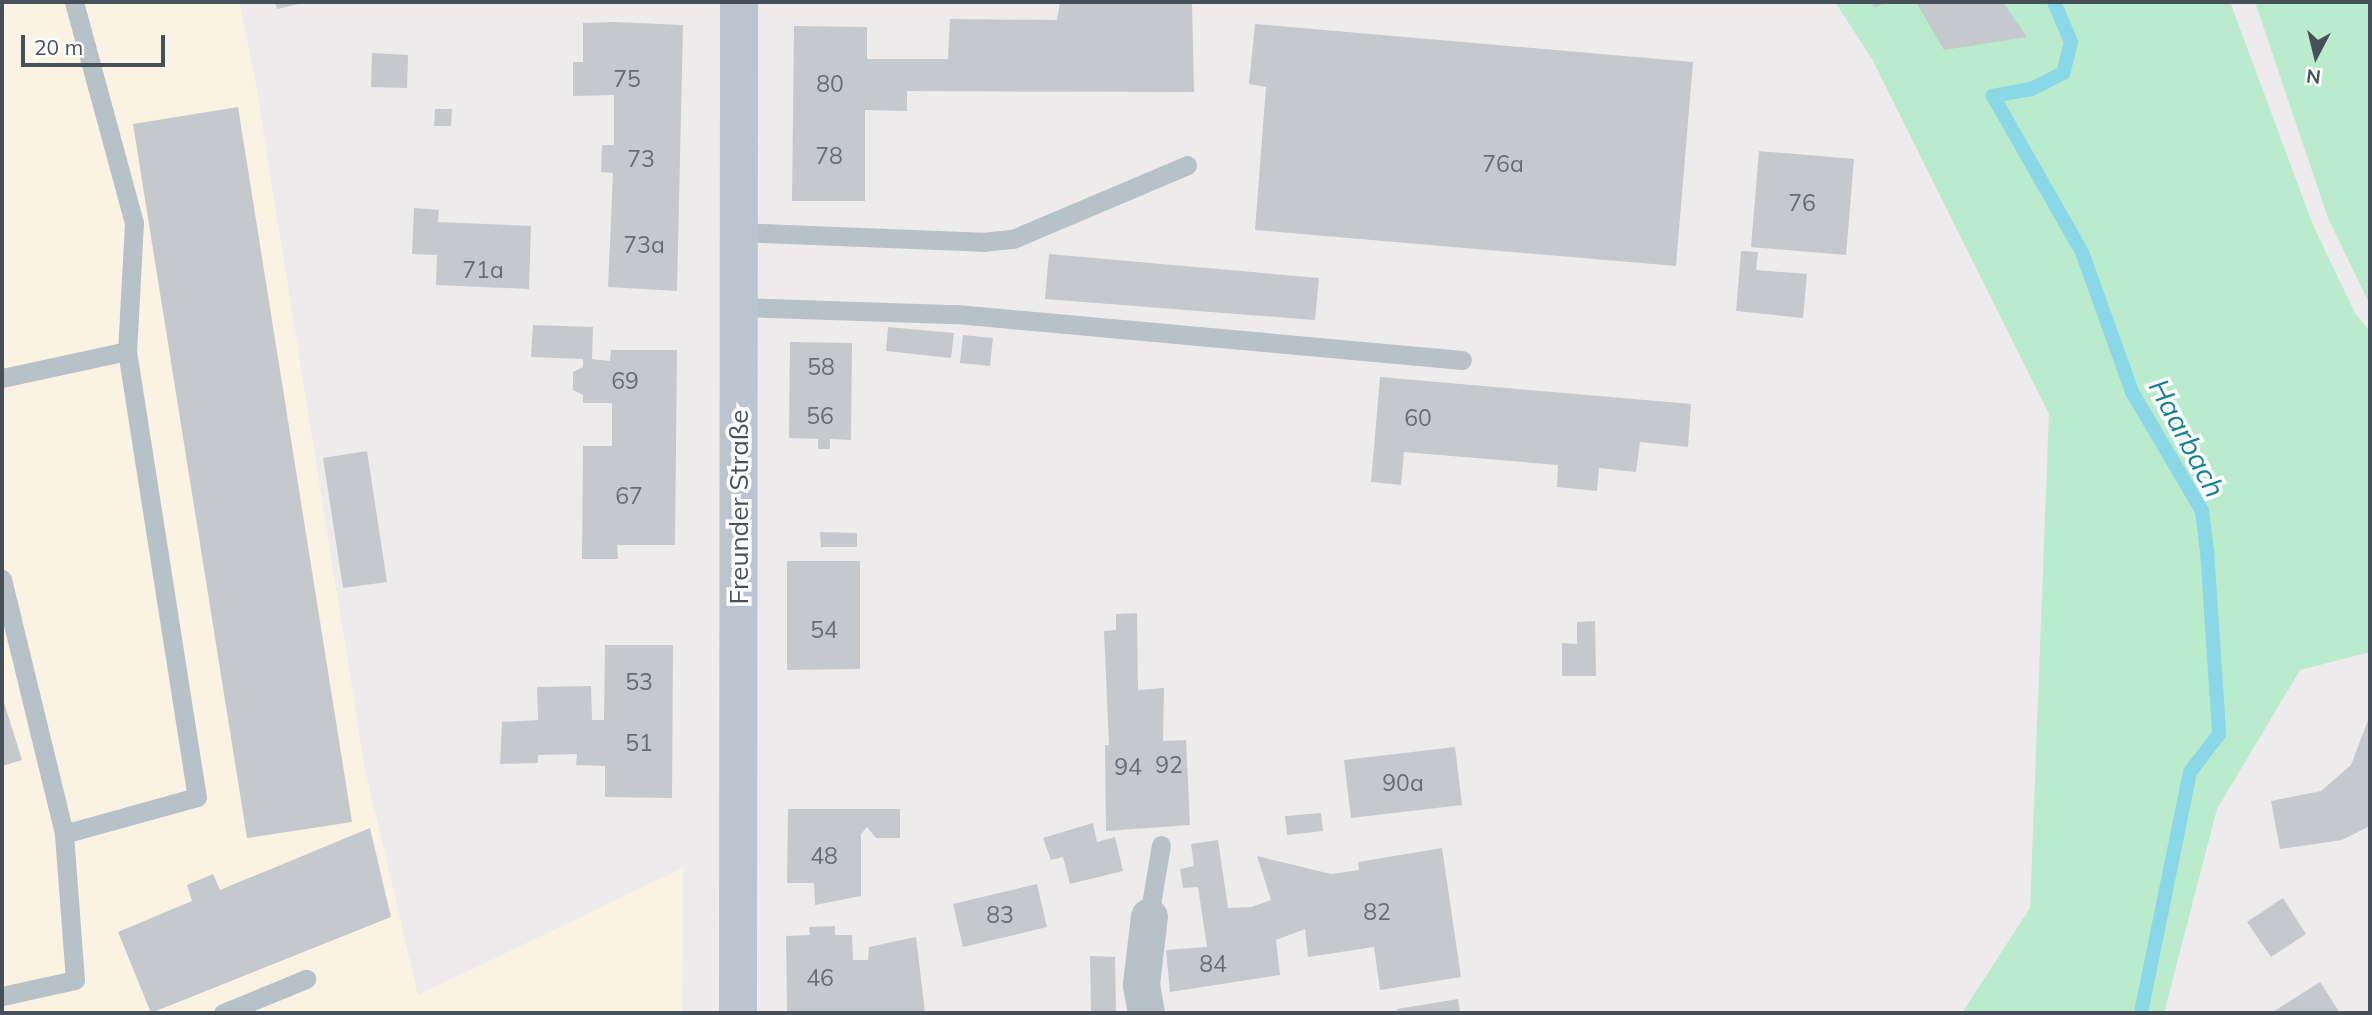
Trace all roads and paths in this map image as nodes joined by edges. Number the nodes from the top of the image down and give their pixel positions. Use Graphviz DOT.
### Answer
graph roads {
  1 [pos="74,2"];
  2 [pos="739,2"];
  3 [pos="1187,165"];
  4 [pos="738,232"];
  5 [pos="740,307"];
  6 [pos="127,351"];
  7 [pos="1462,360"];
  8 [pos="2,378"];
  9 [pos="2,579"];
  10 [pos="64,834"];
  11 [pos="1161,845"];
  12 [pos="1149,916"];
  13 [pos="306,979"];
  14 [pos="2,996"];
  15 [pos="223,1013"];
  16 [pos="737,1013"];
  17 [pos="1146,1013"];
  1 -- 6 [label="lane"];
  2 -- 4 [label="main road, Freunder Straße"];
  3 -- 4 [label="lane"];
  4 -- 5 [label="main road, Freunder Straße"];
  5 -- 7 [label="lane"];
  5 -- 16 [label="main road, Freunder Straße"];
  6 -- 8 [label="lane"];
  6 -- 10 [label="lane"];
  9 -- 10 [label="lane"];
  10 -- 14 [label="lane"];
  11 -- 12 [label="lane"];
  12 -- 17 [label="street"];
  13 -- 15 [label="lane"];
}
